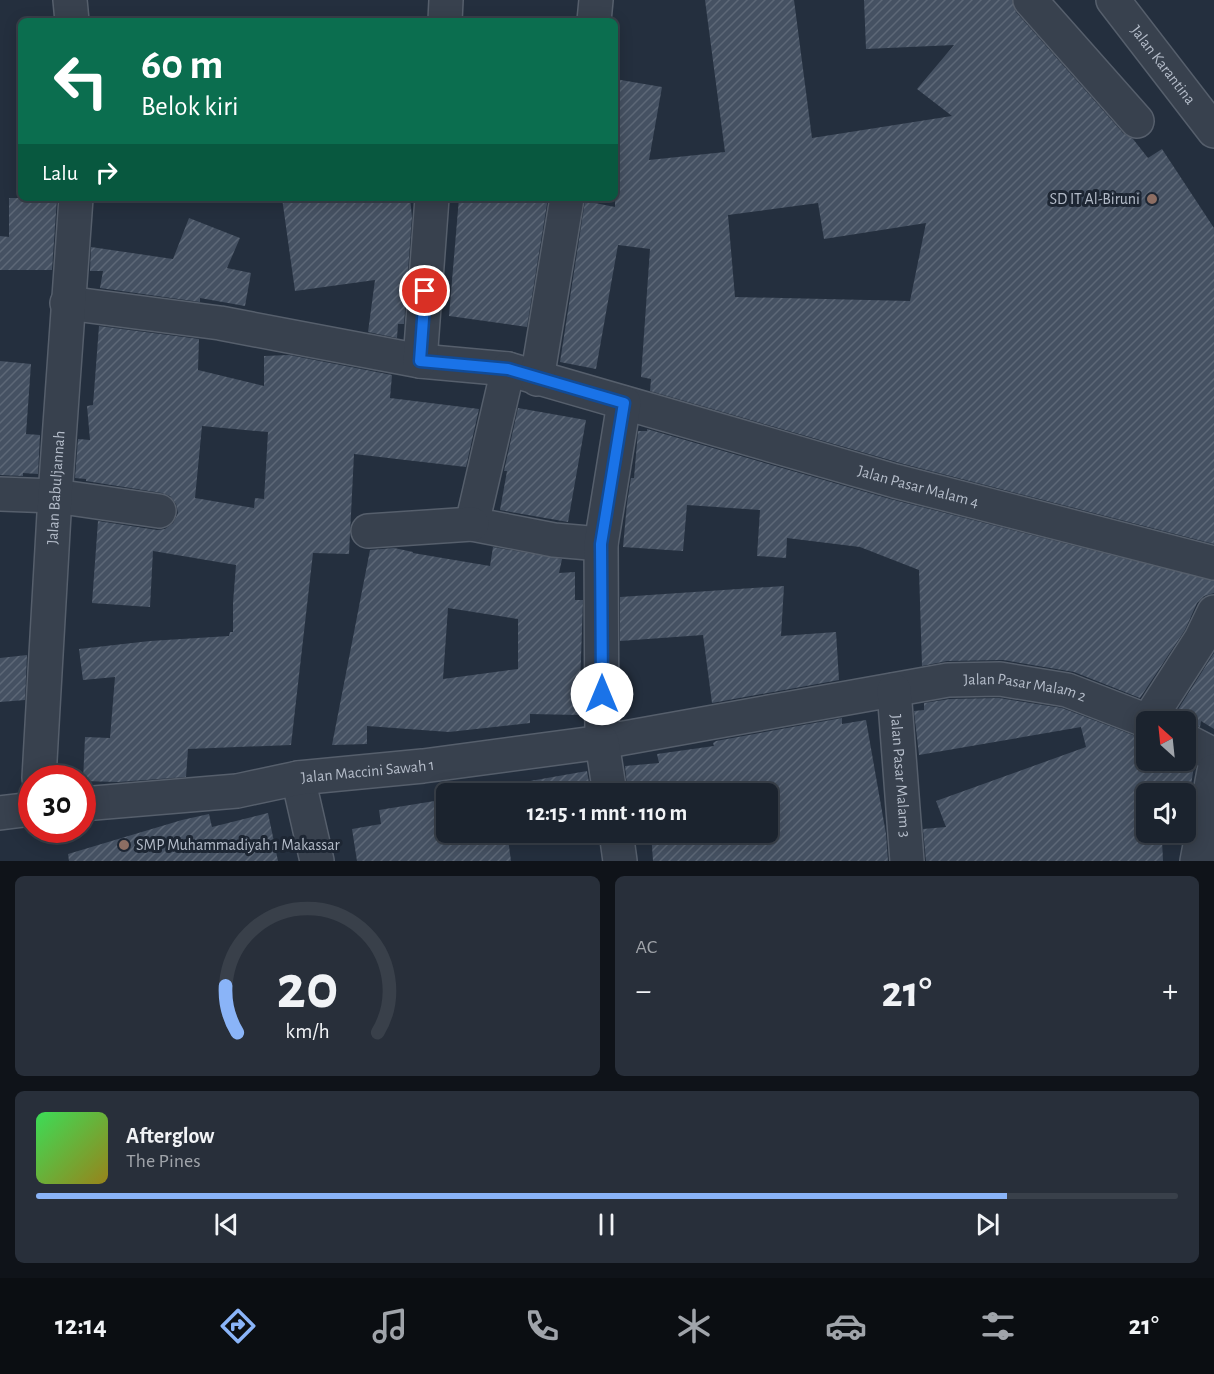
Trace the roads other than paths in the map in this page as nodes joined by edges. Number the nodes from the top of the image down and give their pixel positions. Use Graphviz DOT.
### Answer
graph roads {
  1 [pos="70,0"];
  2 [pos="446,0"];
  3 [pos="596,0"];
  4 [pos="1030,0"];
  5 [pos="1113,0"];
  6 [pos="72,18"];
  7 [pos="445,18"];
  8 [pos="594,18"];
  9 [pos="1137,121"];
  10 [pos="1214,131"];
  11 [pos="76,201"];
  12 [pos="432,201"];
  13 [pos="566,201"];
  14 [pos="67,303"];
  15 [pos="420,361"];
  16 [pos="522,374"];
  17 [pos="624,403"];
  18 [pos="0,494"];
  19 [pos="55,495"];
  20 [pos="159,511"];
  21 [pos="472,524"];
  22 [pos="368,531"];
  23 [pos="601,544"];
  24 [pos="1214,563"];
  25 [pos="1214,612"];
  26 [pos="894,690"];
  27 [pos="1155,711"];
  28 [pos="1136,716"];
  29 [pos="602,742"];
  30 [pos="1196,746"];
  31 [pos="1214,755"];
  32 [pos="40,765"];
  33 [pos="1214,771"];
  34 [pos="298,778"];
  35 [pos="608,783"];
  36 [pos="96,803"];
  37 [pos="18,810"];
  38 [pos="0,813"];
  39 [pos="618,843"];
  40 [pos="317,861"];
  41 [pos="620,861"];
  42 [pos="907,861"];
  43 [pos="1197,861"];
  1 -- 6 [label="street"];
  2 -- 7 [label="street"];
  3 -- 8 [label="street"];
  4 -- 9 [label="street"];
  5 -- 10 [label="street, Jalan Karantina"];
  11 -- 14 [label="street, Jalan Babuljannah"];
  12 -- 15 [label="street"];
  13 -- 16 [label="street"];
  14 -- 15 [label="street, Jalan Pasar Malam 4"];
  14 -- 19 [label="street, Jalan Babuljannah"];
  15 -- 16 [label="street, Jalan Pasar Malam 4"];
  16 -- 17 [label="street, Jalan Pasar Malam 4"];
  16 -- 21 [label="street"];
  17 -- 23 [label="street"];
  17 -- 24 [label="street, Jalan Pasar Malam 4"];
  18 -- 19 [label="street"];
  19 -- 20 [label="street"];
  19 -- 32 [label="street, Jalan Babuljannah"];
  21 -- 22 [label="street"];
  21 -- 23 [label="street"];
  23 -- 29 [label="street"];
  25 -- 27 [label="street"];
  26 -- 28 [label="street, Jalan Pasar Malam 2"];
  26 -- 29 [label="street, Jalan Pasar Malam 2"];
  26 -- 42 [label="street, Jalan Pasar Malam 3"];
  29 -- 34 [label="street, Jalan Maccini Sawah 1"];
  29 -- 35 [label="street"];
  30 -- 31 [label="street"];
  33 -- 43 [label="street"];
  34 -- 36 [label="street, Jalan Maccini Sawah 1"];
  34 -- 40 [label="street"];
  37 -- 38 [label="street"];
  39 -- 41 [label="street"];
}
